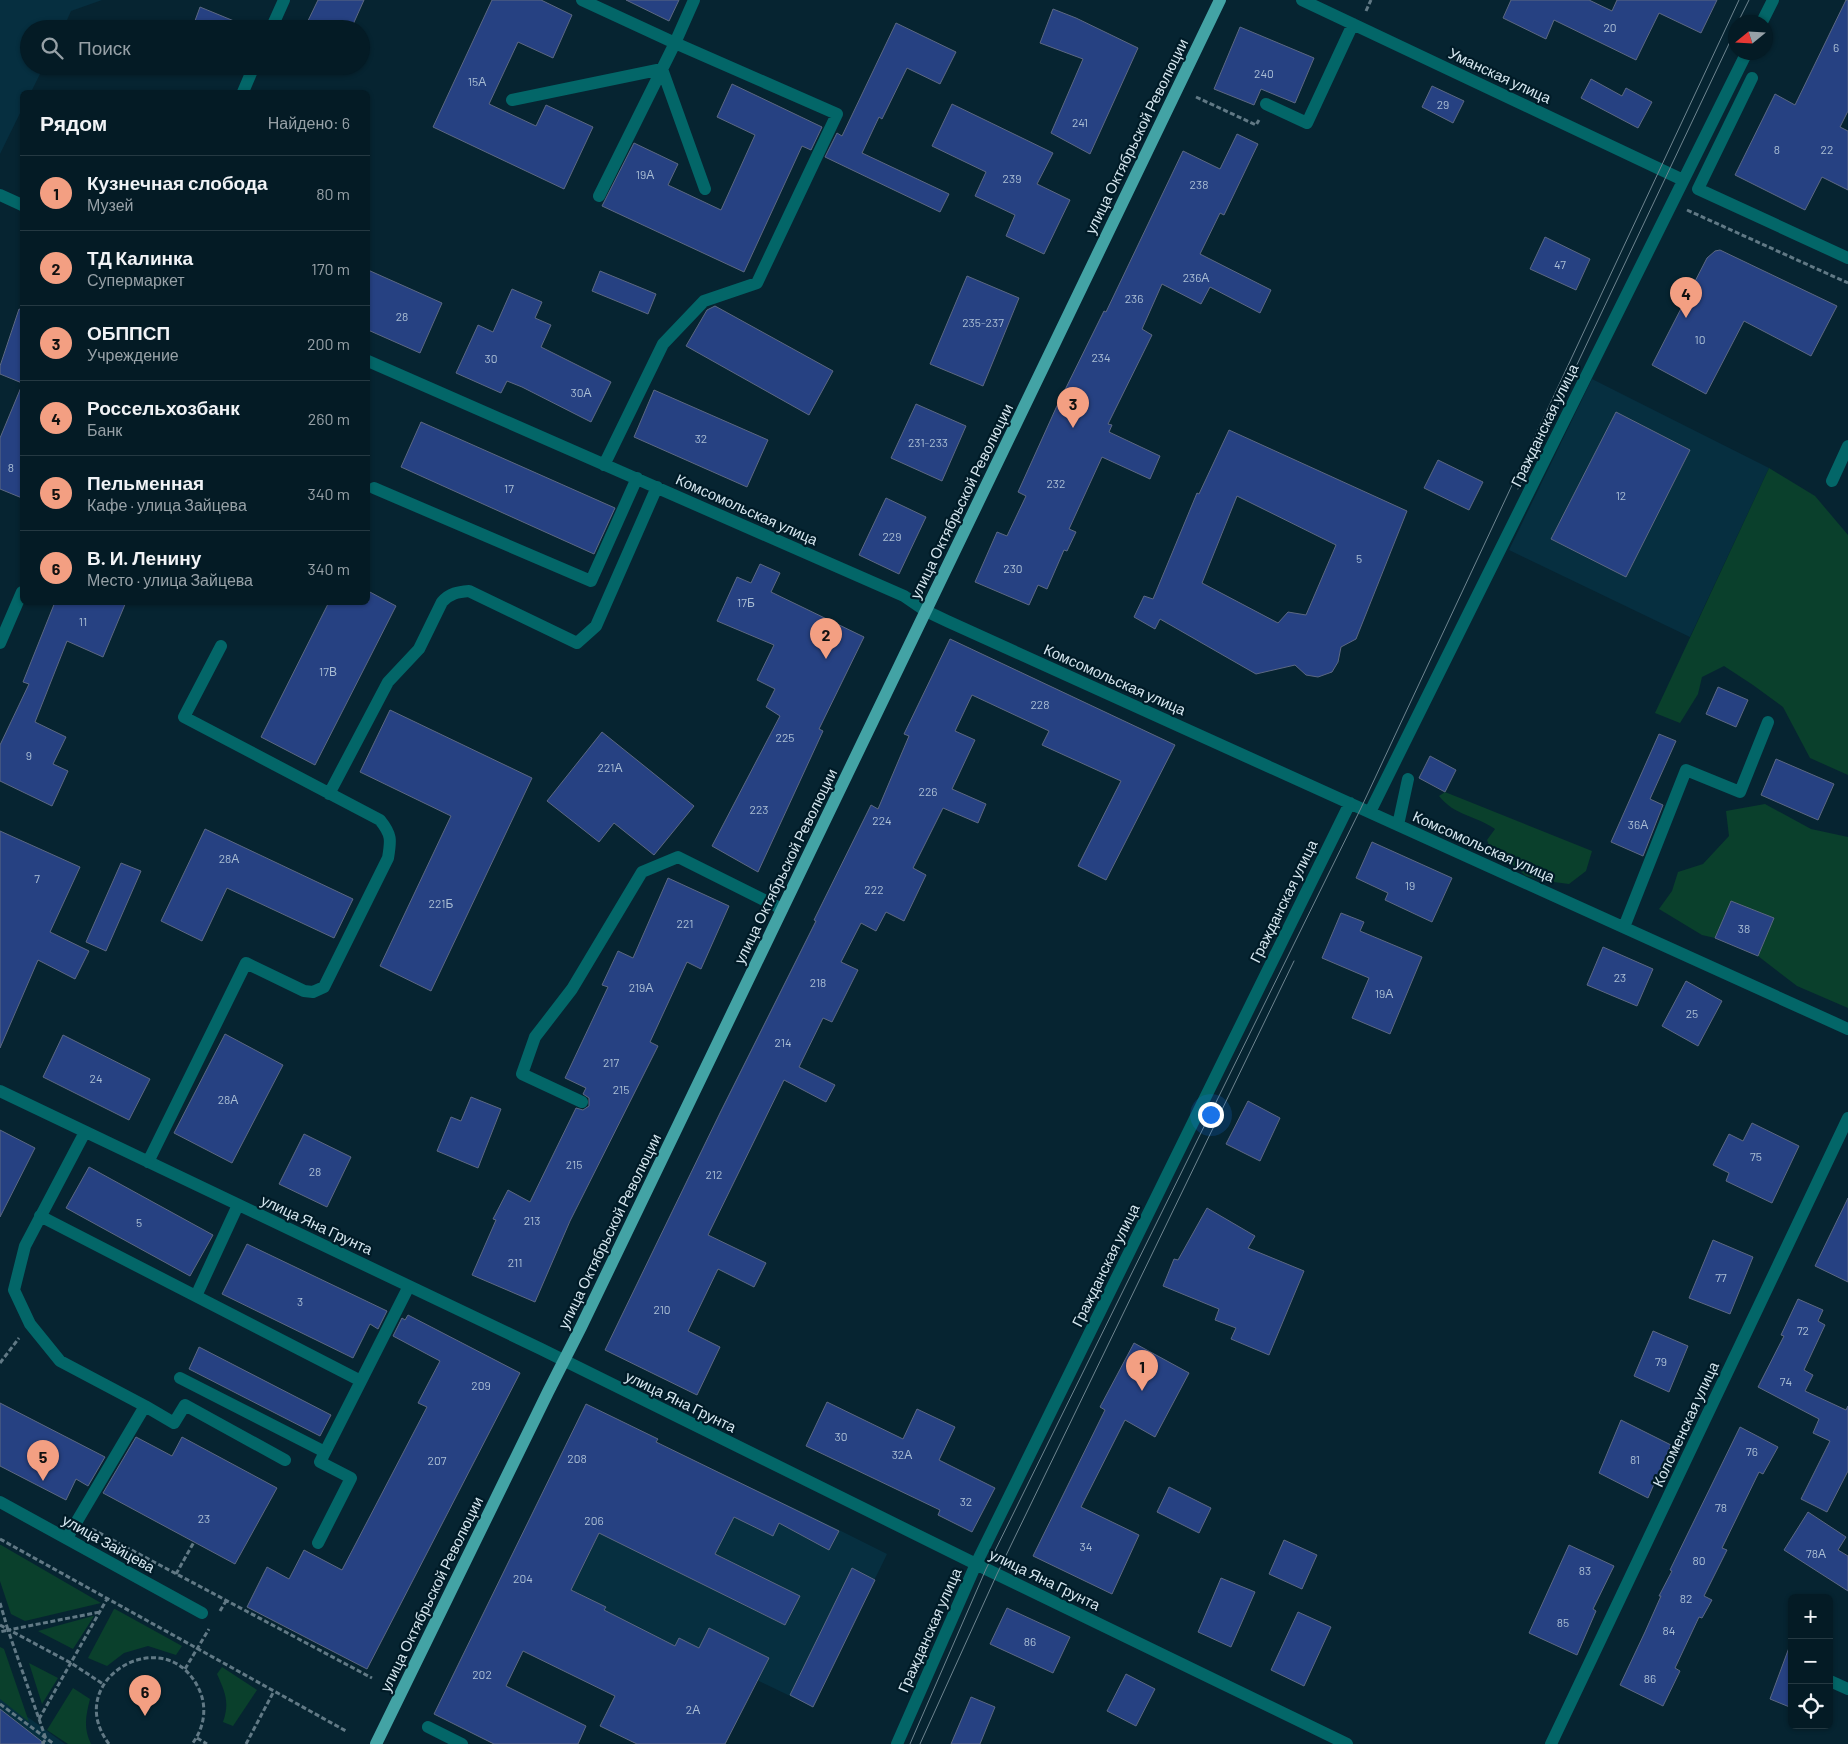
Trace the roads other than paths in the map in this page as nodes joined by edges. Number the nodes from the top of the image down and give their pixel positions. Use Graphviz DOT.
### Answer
graph roads {
  1 [pos="284,0"];
  2 [pos="582,0"];
  3 [pos="694,0"];
  4 [pos="1220,0"];
  5 [pos="1302,0"];
  6 [pos="1773,0"];
  7 [pos="1766,15"];
  8 [pos="275,20"];
  9 [pos="1353,24"];
  10 [pos="675,43"];
  11 [pos="1743,60"];
  12 [pos="662,69"];
  13 [pos="250,75"];
  14 [pos="1752,78"];
  15 [pos="244,90"];
  16 [pos="512,100"];
  17 [pos="1266,104"];
  18 [pos="1683,180"];
  19 [pos="705,189"];
  20 [pos="0,195"];
  21 [pos="599,196"];
  22 [pos="20,204"];
  23 [pos="1848,258"];
  24 [pos="370,362"];
  25 [pos="1848,446"];
  26 [pos="604,465"];
  27 [pos="637,478"];
  28 [pos="1832,481"];
  29 [pos="657,487"];
  30 [pos="374,488"];
  31 [pos="20,597"];
  32 [pos="926,611"];
  33 [pos="0,644"];
  34 [pos="221,646"];
  35 [pos="1768,722"];
  36 [pos="1408,779"];
  37 [pos="329,794"];
  38 [pos="1350,803"];
  39 [pos="1370,812"];
  40 [pos="1398,825"];
  41 [pos="782,909"];
  42 [pos="1624,927"];
  43 [pos="1848,1029"];
  44 [pos="0,1091"];
  45 [pos="582,1102"];
  46 [pos="1848,1118"];
  47 [pos="86,1132"];
  48 [pos="148,1162"];
  49 [pos="238,1205"];
  50 [pos="40,1216"];
  51 [pos="409,1286"];
  52 [pos="196,1296"];
  53 [pos="563,1361"];
  54 [pos="180,1378"];
  55 [pos="361,1381"];
  56 [pos="145,1406"];
  57 [pos="325,1452"];
  58 [pos="285,1460"];
  59 [pos="0,1502"];
  60 [pos="67,1538"];
  61 [pos="318,1544"];
  62 [pos="976,1564"];
  63 [pos="202,1613"];
  64 [pos="1833,1682"];
  65 [pos="1848,1689"];
  66 [pos="428,1726"];
  67 [pos="376,1744"];
  68 [pos="462,1744"];
  69 [pos="897,1744"];
  70 [pos="1347,1744"];
  71 [pos="1551,1744"];
  1 -- 8 [label="street"];
  2 -- 10 [label="street"];
  3 -- 10 [label="street"];
  4 -- 32 [label="main road, улица Октябрьской Революции"];
  5 -- 9 [label="street, Уманская улица"];
  6 -- 7 [label="street"];
  9 -- 17 [label="street"];
  9 -- 18 [label="street, Уманская улица"];
  10 -- 12 [label="street"];
  10 -- 26 [label="street"];
  11 -- 18 [label="street, Гражданская улица"];
  12 -- 16 [label="street"];
  12 -- 19 [label="street"];
  12 -- 21 [label="street"];
  13 -- 15 [label="street"];
  14 -- 23 [label="street"];
  18 -- 39 [label="street, Гражданская улица"];
  20 -- 22 [label="street"];
  24 -- 26 [label="street, Комсомольская улица"];
  25 -- 28 [label="street"];
  26 -- 27 [label="street, Комсомольская улица"];
  27 -- 29 [label="street, Комсомольская улица"];
  27 -- 30 [label="street"];
  29 -- 32 [label="street, Комсомольская улица"];
  29 -- 37 [label="street"];
  31 -- 33 [label="street"];
  32 -- 38 [label="street, Комсомольская улица"];
  32 -- 41 [label="main road, улица Октябрьской Революции"];
  34 -- 37 [label="street"];
  35 -- 42 [label="street"];
  36 -- 40 [label="street"];
  37 -- 48 [label="street"];
  38 -- 39 [label="street, Комсомольская улица"];
  38 -- 62 [label="street, Гражданская улица"];
  39 -- 40 [label="street, Комсомольская улица"];
  40 -- 42 [label="street, Комсомольская улица"];
  41 -- 45 [label="street"];
  41 -- 53 [label="main road, улица Октябрьской Революции"];
  42 -- 43 [label="street, Комсомольская улица"];
  44 -- 47 [label="street, улица Яна Грунта"];
  46 -- 71 [label="street, Коломенская улица"];
  47 -- 48 [label="street, улица Яна Грунта"];
  47 -- 50 [label="street"];
  48 -- 49 [label="street, улица Яна Грунта"];
  49 -- 51 [label="street, улица Яна Грунта"];
  49 -- 52 [label="street"];
  50 -- 52 [label="street"];
  50 -- 56 [label="street"];
  51 -- 53 [label="street, улица Яна Грунта"];
  51 -- 55 [label="street"];
  52 -- 55 [label="street"];
  53 -- 62 [label="street, улица Яна Грунта"];
  53 -- 67 [label="main road, улица Октябрьской Революции"];
  54 -- 57 [label="street"];
  55 -- 57 [label="street"];
  56 -- 58 [label="street"];
  56 -- 60 [label="street"];
  57 -- 61 [label="street"];
  59 -- 60 [label="street, улица Зайцева"];
  60 -- 63 [label="street, улица Зайцева"];
  62 -- 69 [label="street, Гражданская улица"];
  62 -- 70 [label="street, улица Яна Грунта"];
  64 -- 65 [label="street"];
  66 -- 68 [label="street"];
}
